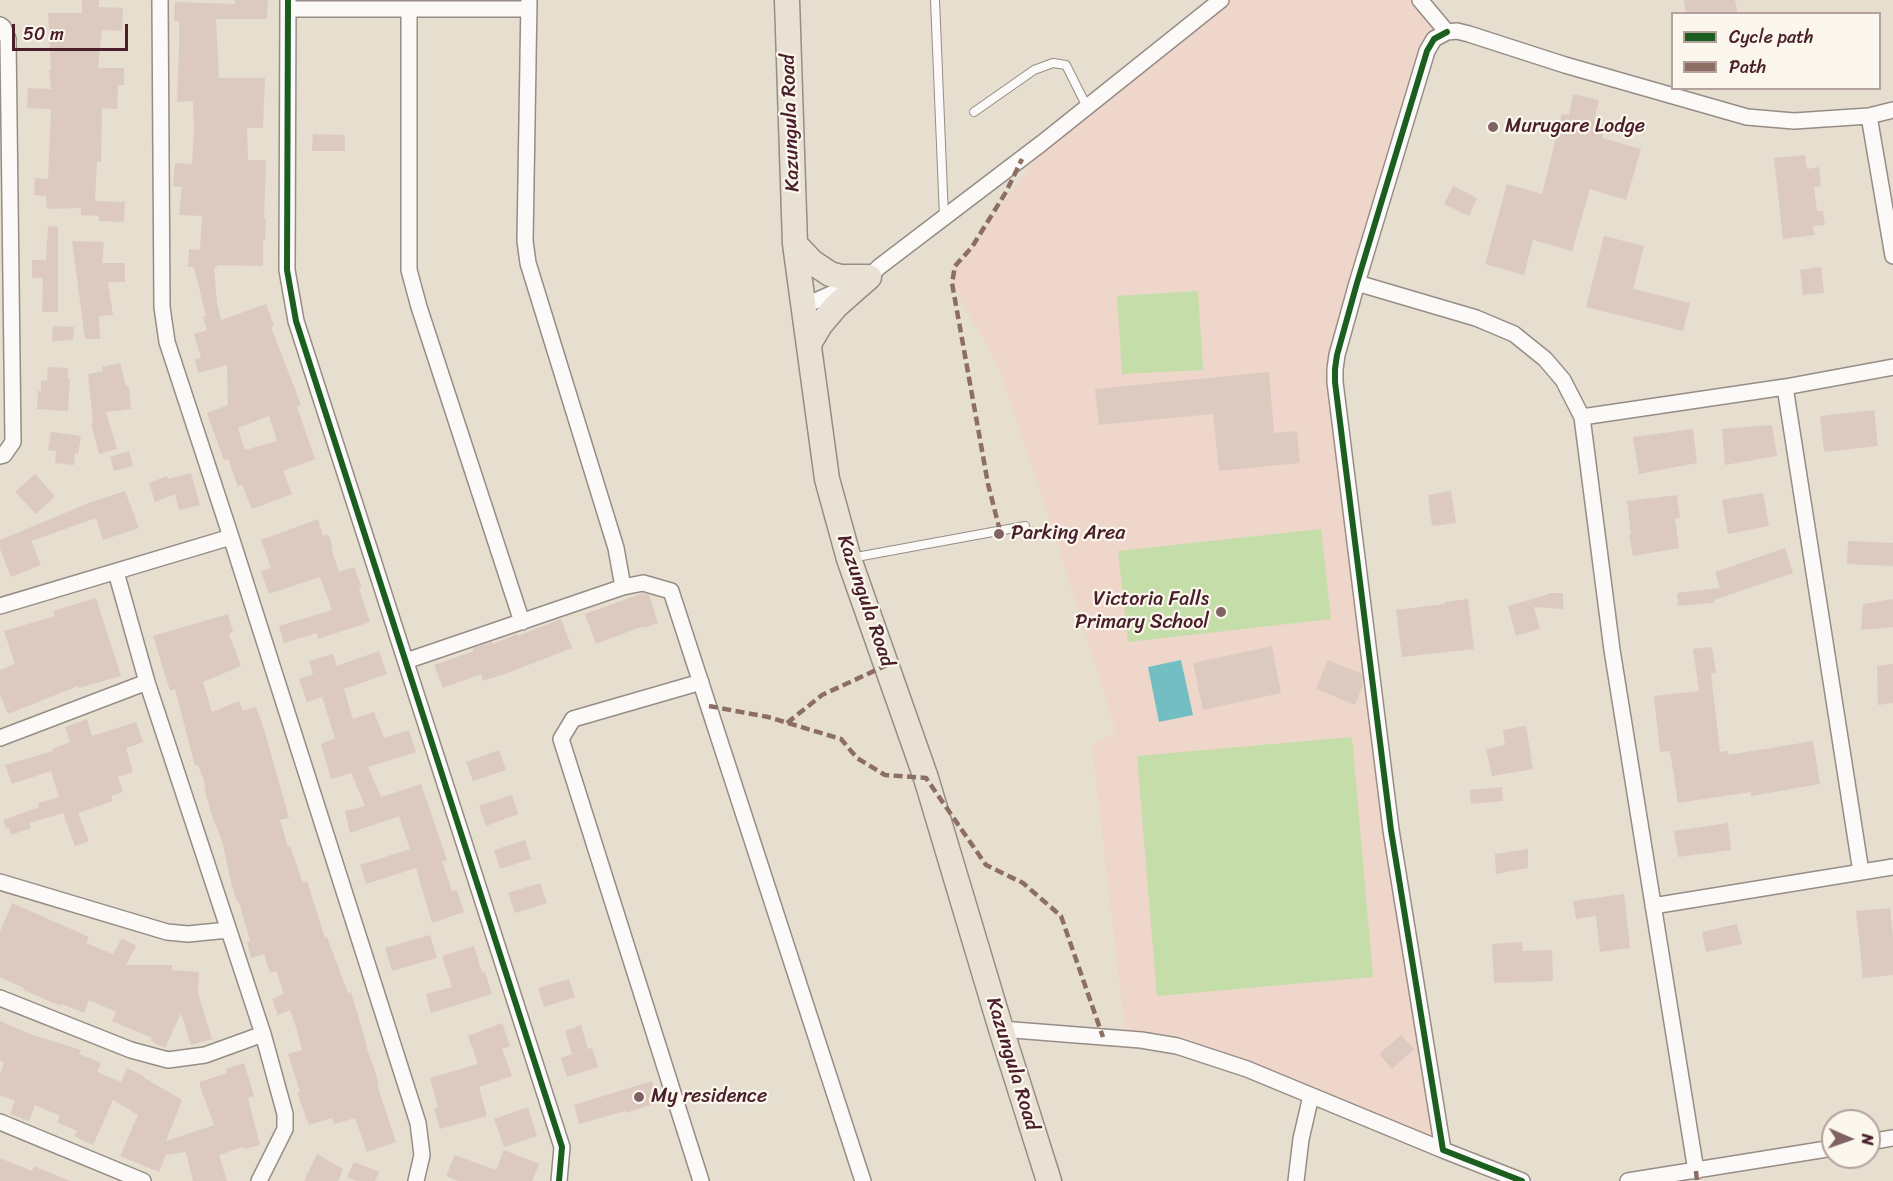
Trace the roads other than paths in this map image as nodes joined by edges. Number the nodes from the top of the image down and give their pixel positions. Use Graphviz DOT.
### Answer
graph roads {
  1 [pos="160,0"];
  2 [pos="787,0"];
  3 [pos="935,0"];
  4 [pos="1221,0"];
  5 [pos="1420,0"];
  6 [pos="288,4"];
  7 [pos="529,4"];
  8 [pos="409,9"];
  9 [pos="0,25"];
  10 [pos="1447,32"];
  11 [pos="1087,107"];
  12 [pos="1893,110"];
  13 [pos="974,112"];
  14 [pos="1869,116"];
  15 [pos="944,217"];
  16 [pos="795,244"];
  17 [pos="1893,256"];
  18 [pos="868,277"];
  19 [pos="1357,283"];
  20 [pos="804,306"];
  21 [pos="809,344"];
  22 [pos="1893,367"];
  23 [pos="1785,387"];
  24 [pos="1582,417"];
  25 [pos="0,456"];
  26 [pos="1025,526"];
  27 [pos="231,537"];
  28 [pos="849,559"];
  29 [pos="116,572"];
  30 [pos="623,587"];
  31 [pos="0,606"];
  32 [pos="522,622"];
  33 [pos="406,662"];
  34 [pos="147,682"];
  35 [pos="701,682"];
  36 [pos="0,738"];
  37 [pos="1893,867"];
  38 [pos="1862,872"];
  39 [pos="0,882"];
  40 [pos="1653,906"];
  41 [pos="228,930"];
  42 [pos="0,998"];
  43 [pos="1001,1029"];
  44 [pos="263,1034"];
  45 [pos="1311,1096"];
  46 [pos="0,1122"];
  47 [pos="1443,1150"];
  48 [pos="1821,1150"];
  49 [pos="1696,1171"];
  50 [pos="143,1181"];
  51 [pos="259,1181"];
  52 [pos="416,1181"];
  53 [pos="559,1181"];
  54 [pos="701,1181"];
  55 [pos="863,1181"];
  56 [pos="1049,1181"];
  57 [pos="1296,1181"];
  58 [pos="1522,1181"];
  59 [pos="1628,1181"];
  1 -- 27 [label="street"];
  2 -- 16 [label="main road, Kazungula Road"];
  3 -- 15 [label="lane"];
  4 -- 11 [label="street"];
  5 -- 10 [label="street"];
  6 -- 8 [label="street"];
  6 -- 33 [label="street"];
  7 -- 8 [label="street"];
  7 -- 30 [label="street"];
  8 -- 32 [label="street"];
  9 -- 25 [label="street"];
  10 -- 14 [label="street"];
  10 -- 19 [label="street"];
  11 -- 13 [label="lane"];
  11 -- 15 [label="street"];
  12 -- 14 [label="street"];
  14 -- 17 [label="street"];
  15 -- 18 [label="street"];
  16 -- 18 [label="main road"];
  16 -- 20 [label="main road, Kazungula Road"];
  18 -- 20 [label="street"];
  18 -- 21 [label="main road"];
  19 -- 24 [label="street"];
  19 -- 47 [label="street"];
  20 -- 21 [label="main road, Kazungula Road"];
  21 -- 28 [label="main road, Kazungula Road"];
  22 -- 23 [label="street"];
  23 -- 24 [label="street"];
  23 -- 38 [label="street"];
  24 -- 40 [label="street"];
  26 -- 28 [label="lane"];
  27 -- 29 [label="street"];
  27 -- 52 [label="street"];
  28 -- 43 [label="main road, Kazungula Road"];
  29 -- 31 [label="street"];
  29 -- 34 [label="street"];
  30 -- 32 [label="street"];
  30 -- 35 [label="street"];
  32 -- 33 [label="street"];
  33 -- 53 [label="street"];
  34 -- 36 [label="street"];
  34 -- 41 [label="street"];
  35 -- 54 [label="street"];
  35 -- 55 [label="street"];
  37 -- 38 [label="street"];
  38 -- 40 [label="street"];
  39 -- 41 [label="street"];
  40 -- 49 [label="street"];
  41 -- 44 [label="street"];
  42 -- 44 [label="street"];
  43 -- 45 [label="street"];
  43 -- 56 [label="main road, Kazungula Road"];
  44 -- 51 [label="street"];
  45 -- 47 [label="street"];
  45 -- 57 [label="street"];
  46 -- 50 [label="street"];
  47 -- 58 [label="street"];
  48 -- 49 [label="street"];
  49 -- 59 [label="street"];
}
